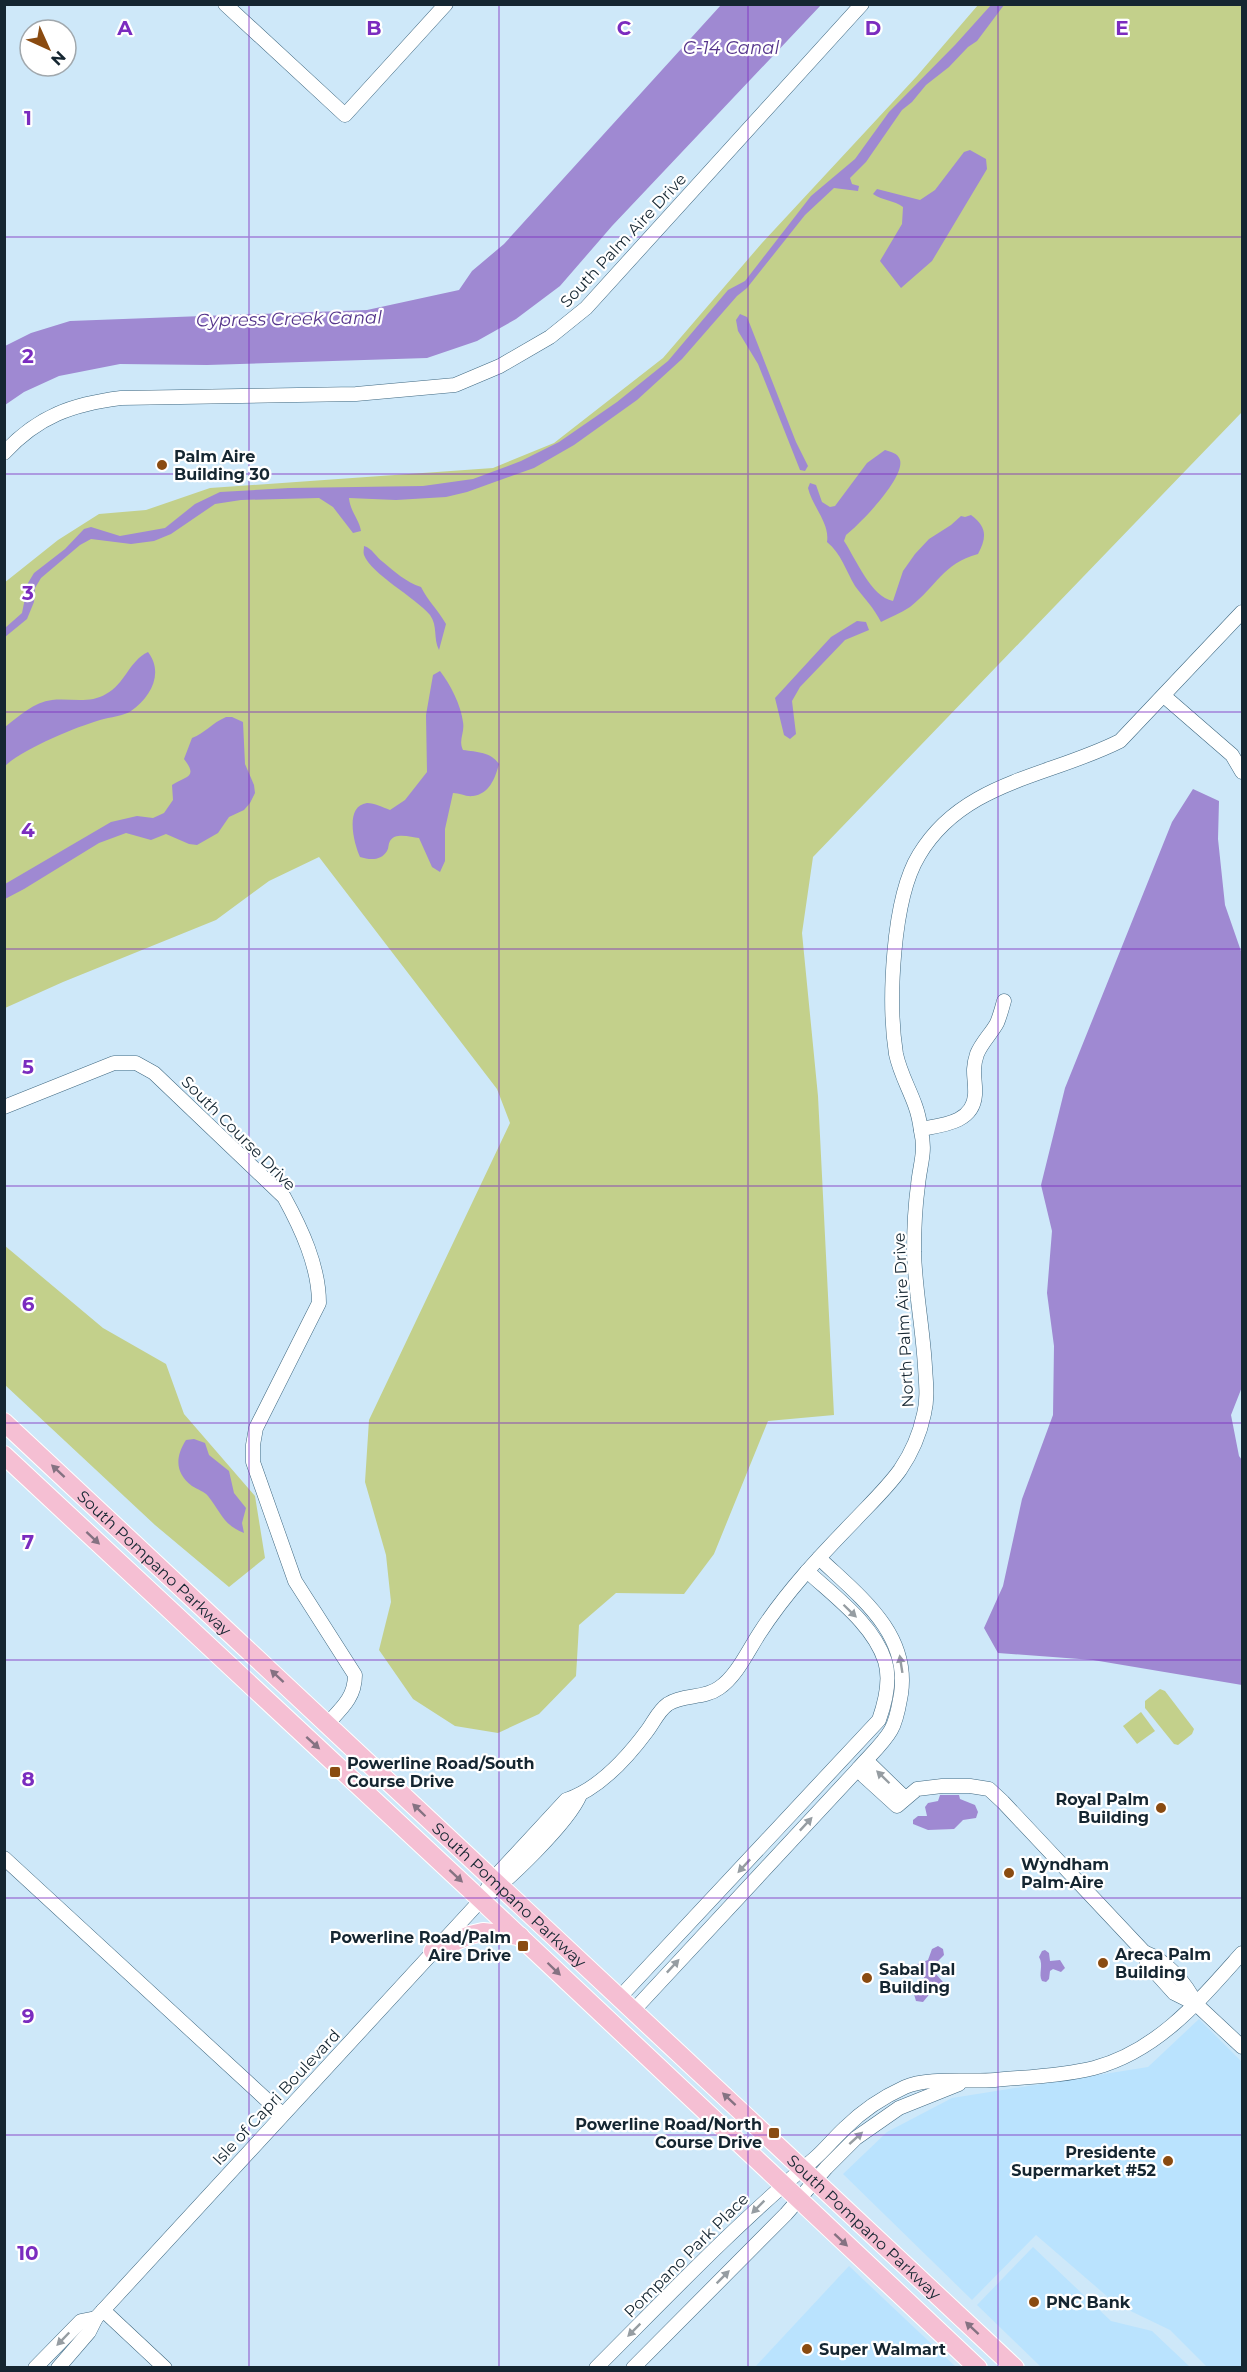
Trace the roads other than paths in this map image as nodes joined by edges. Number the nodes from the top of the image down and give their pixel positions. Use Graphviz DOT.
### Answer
graph roads {
  1 [pos="225,4"];
  2 [pos="446,4"];
  3 [pos="862,4"];
  4 [pos="4,453"];
  5 [pos="1242,612"];
  6 [pos="1164,696"];
  7 [pos="1242,772"];
  8 [pos="1004,1001"];
  9 [pos="4,1107"];
  10 [pos="921,1129"];
  11 [pos="4,1422"];
  12 [pos="4,1455"];
  13 [pos="819,1558"];
  14 [pos="807,1571"];
  15 [pos="204,1642"];
  16 [pos="328,1723"];
  17 [pos="858,1768"];
  18 [pos="775,1832"];
  19 [pos="788,1843"];
  20 [pos="4,1858"];
  21 [pos="496,1883"];
  22 [pos="713,1898"];
  23 [pos="482,1900"];
  24 [pos="727,1909"];
  25 [pos="520,1936"];
  26 [pos="433,1951"];
  27 [pos="1242,1953"];
  28 [pos="620,1997"];
  29 [pos="1196,2004"];
  30 [pos="634,2010"];
  31 [pos="1242,2047"];
  32 [pos="282,2114"];
  33 [pos="809,2174"];
  34 [pos="783,2184"];
  35 [pos="798,2200"];
  36 [pos="99,2314"];
  37 [pos="35,2367"];
  38 [pos="58,2367"];
  39 [pos="165,2367"];
  40 [pos="596,2367"];
  41 [pos="633,2367"];
  42 [pos="978,2367"];
  43 [pos="1015,2367"];
  1 -- 2 [label="street"];
  3 -- 4 [label="street, South Palm Aire Drive"];
  5 -- 6 [label="street, North Palm Aire Drive"];
  6 -- 7 [label="street"];
  6 -- 10 [label="street, North Palm Aire Drive"];
  8 -- 10 [label="street"];
  9 -- 16 [label="street, South Course Drive"];
  10 -- 13 [label="street, North Palm Aire Drive"];
  16 -- 11 [label="main road, South Pompano Parkway, one-way"];
  12 -- 15 [label="main road, South Pompano Parkway, one-way"];
  13 -- 14 [label="street, North Palm Aire Drive"];
  17 -- 13 [label="street, one-way"];
  14 -- 18 [label="street, one-way"];
  14 -- 21 [label="street, North Palm Aire Drive"];
  15 -- 16 [label="main road"];
  15 -- 23 [label="main road, South Pompano Parkway, one-way"];
  21 -- 16 [label="main road, South Pompano Parkway, one-way"];
  19 -- 17 [label="street, one-way"];
  17 -- 29 [label="street"];
  18 -- 19 [label="street"];
  18 -- 22 [label="street, one-way"];
  19 -- 24 [label="street"];
  20 -- 32 [label="street"];
  21 -- 23 [label="street, North Palm Aire Drive"];
  21 -- 28 [label="main road, South Pompano Parkway"];
  22 -- 24 [label="street"];
  22 -- 28 [label="street"];
  23 -- 25 [label="main road, South Pompano Parkway"];
  23 -- 26 [label="street, Isle of Capri Boulevard"];
  30 -- 24 [label="street, one-way"];
  25 -- 26 [label="main road"];
  25 -- 34 [label="main road, South Pompano Parkway, one-way"];
  26 -- 32 [label="street, Isle of Capri Boulevard"];
  27 -- 29 [label="street"];
  28 -- 30 [label="main road, South Pompano Parkway"];
  29 -- 31 [label="street"];
  29 -- 33 [label="street"];
  33 -- 30 [label="main road, South Pompano Parkway, one-way"];
  32 -- 36 [label="street, Isle of Capri Boulevard"];
  33 -- 34 [label="street, Pompano Park Place"];
  33 -- 35 [label="street"];
  43 -- 33 [label="main road, South Pompano Parkway, one-way"];
  34 -- 35 [label="main road, South Pompano Parkway"];
  34 -- 40 [label="street, Pompano Park Place, one-way"];
  41 -- 35 [label="street, one-way"];
  35 -- 42 [label="main road, South Pompano Parkway, one-way"];
  36 -- 37 [label="street, Isle of Capri Boulevard, one-way"];
  36 -- 38 [label="street, Isle of Capri Boulevard"];
  36 -- 39 [label="street"];
}
